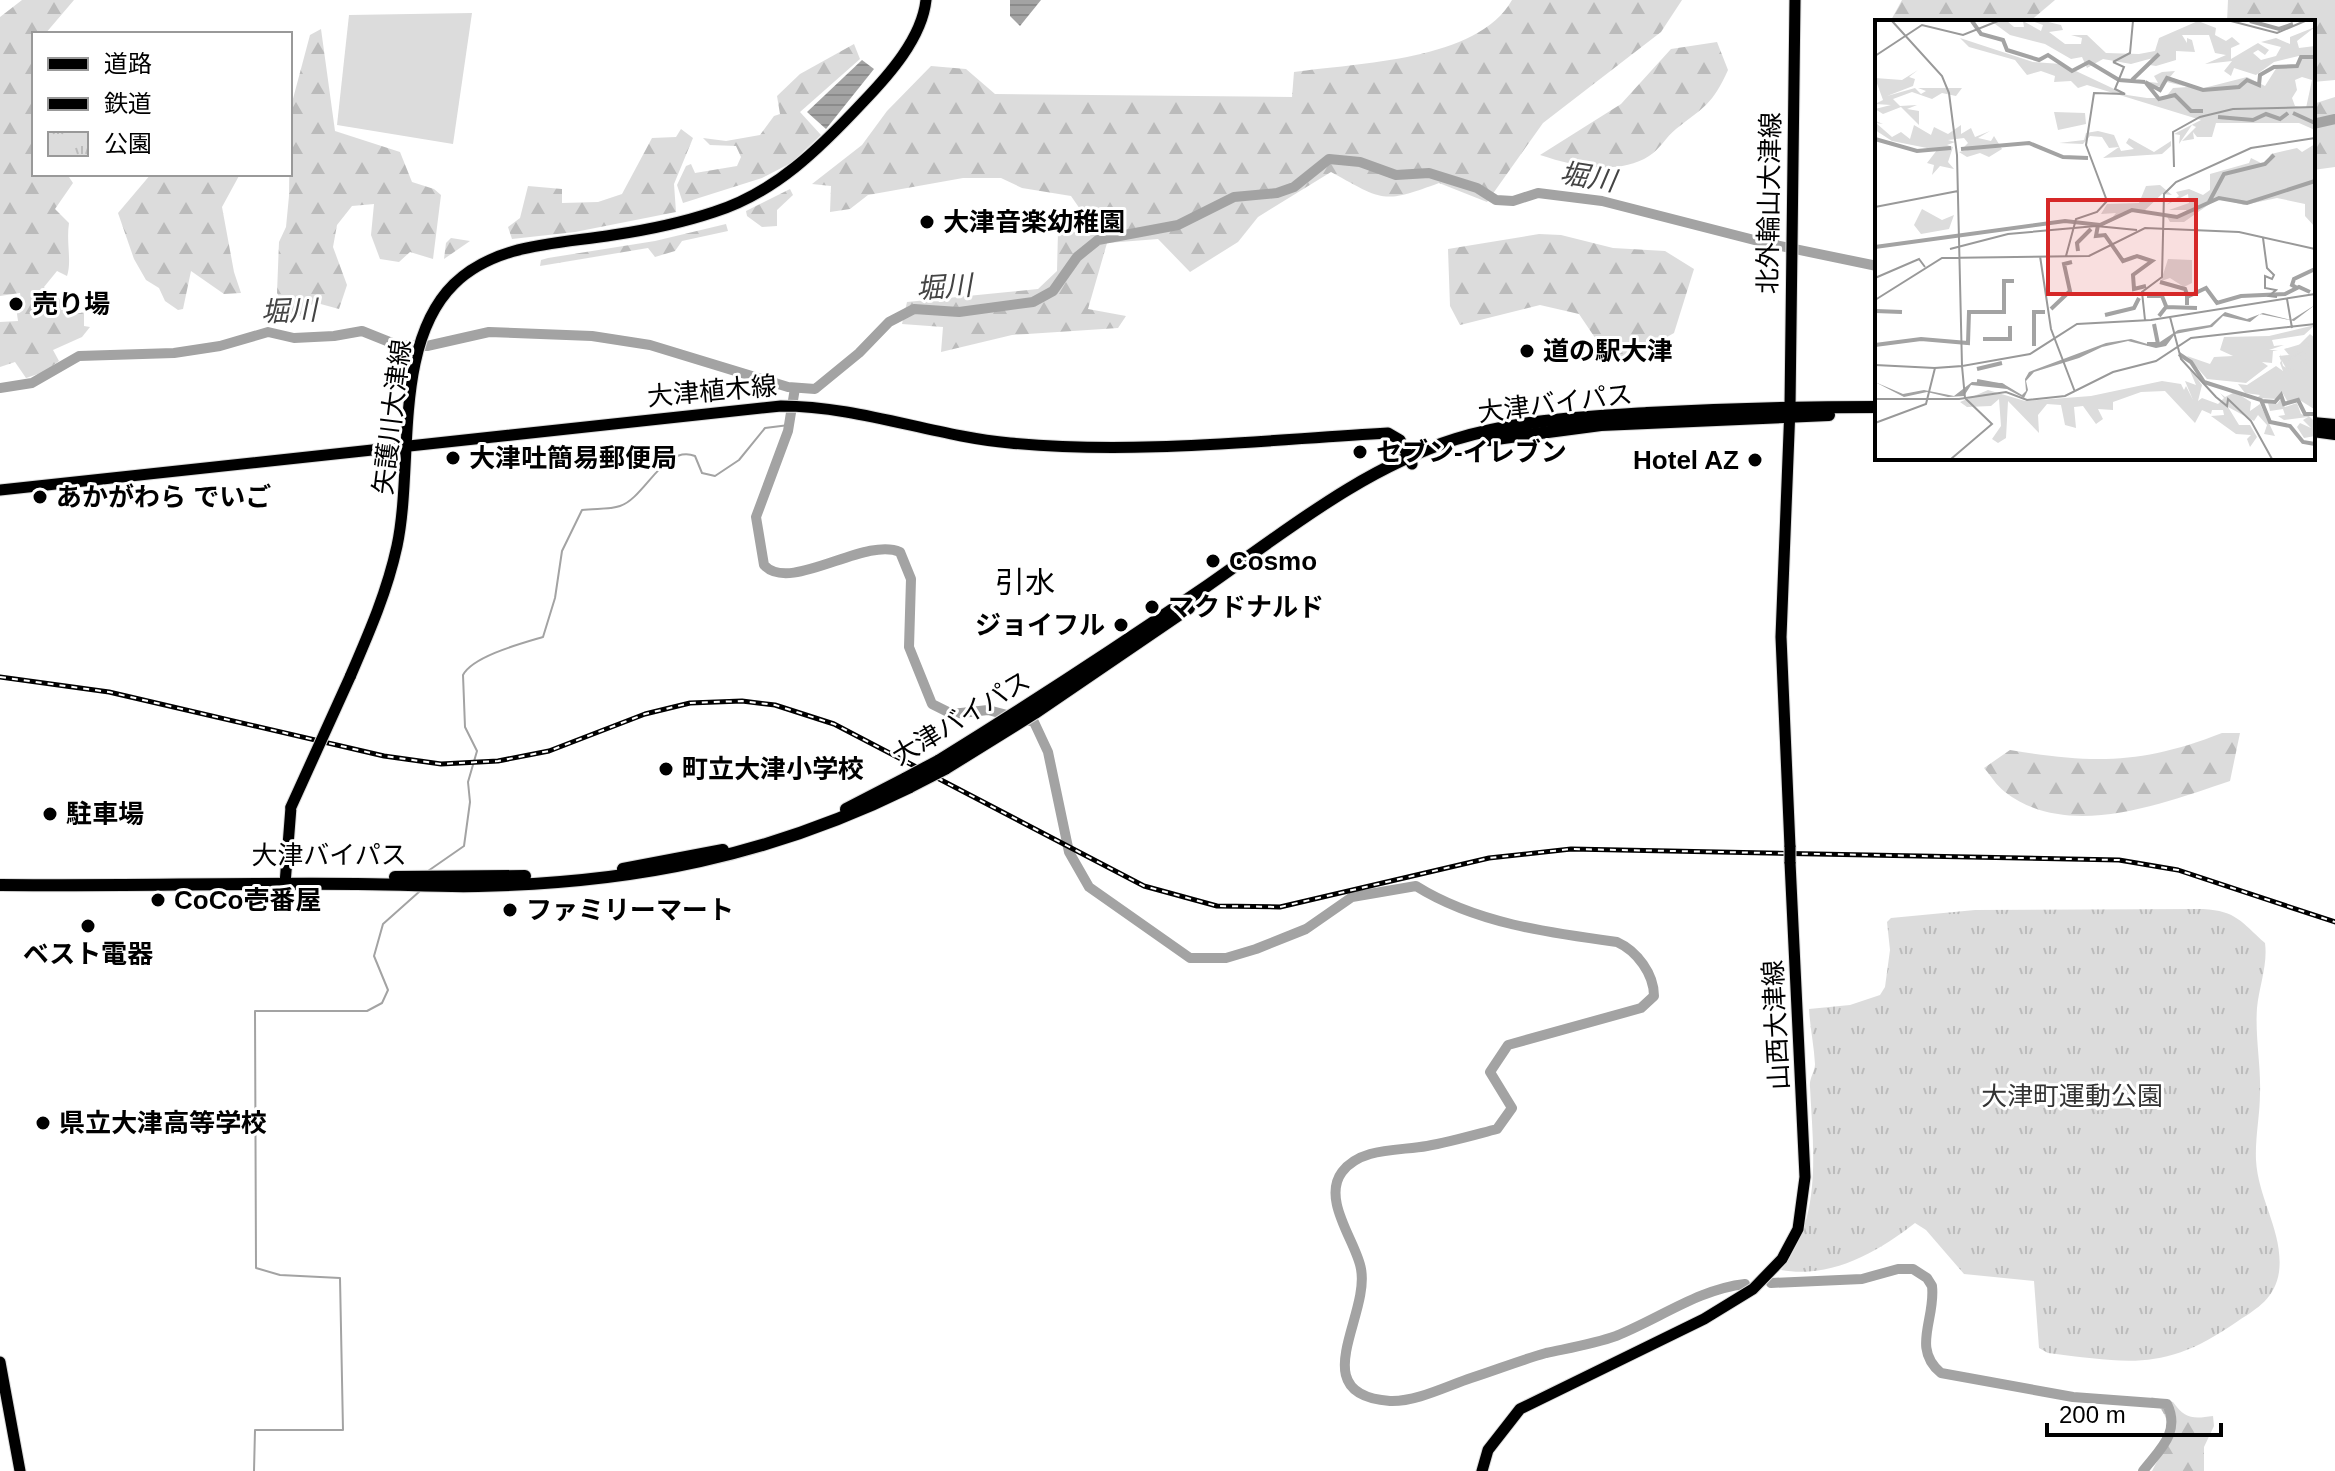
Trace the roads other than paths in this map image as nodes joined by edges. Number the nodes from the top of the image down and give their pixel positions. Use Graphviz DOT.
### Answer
graph roads {
  1 [pos="926,0"];
  2 [pos="1795,0"];
  3 [pos="1875,407"];
  4 [pos="1790,412"];
  5 [pos="1875,414"];
  6 [pos="2315,423"];
  7 [pos="2335,425"];
  8 [pos="2315,431"];
  9 [pos="2335,434"];
  10 [pos="408,446"];
  11 [pos="1410,461"];
  12 [pos="0,490"];
  13 [pos="0,877"];
  14 [pos="285,880"];
  15 [pos="0,885"];
  16 [pos="0,1362"];
  17 [pos="20,1471"];
  18 [pos="1482,1471"];
  1 -- 10 [label="main road, 矢護川大津線"];
  2 -- 4 [label="main road, 北外輪山大津線"];
  3 -- 4 [label="highway"];
  4 -- 5 [label="highway"];
  4 -- 11 [label="highway, 大津バイパス"];
  4 -- 18 [label="main road, 山西大津線, bridge"];
  6 -- 7 [label="highway"];
  8 -- 9 [label="highway"];
  10 -- 11 [label="main road, 大津植木線"];
  10 -- 12 [label="main road, 大津植木線"];
  10 -- 14 [label="main road, 矢護川大津線, bridge"];
  11 -- 14 [label="highway, 大津バイパス, bridge"];
  13 -- 14 [label="highway, 大津バイパス"];
  14 -- 15 [label="highway, 大津バイパス"];
  16 -- 17 [label="main road"];
}
